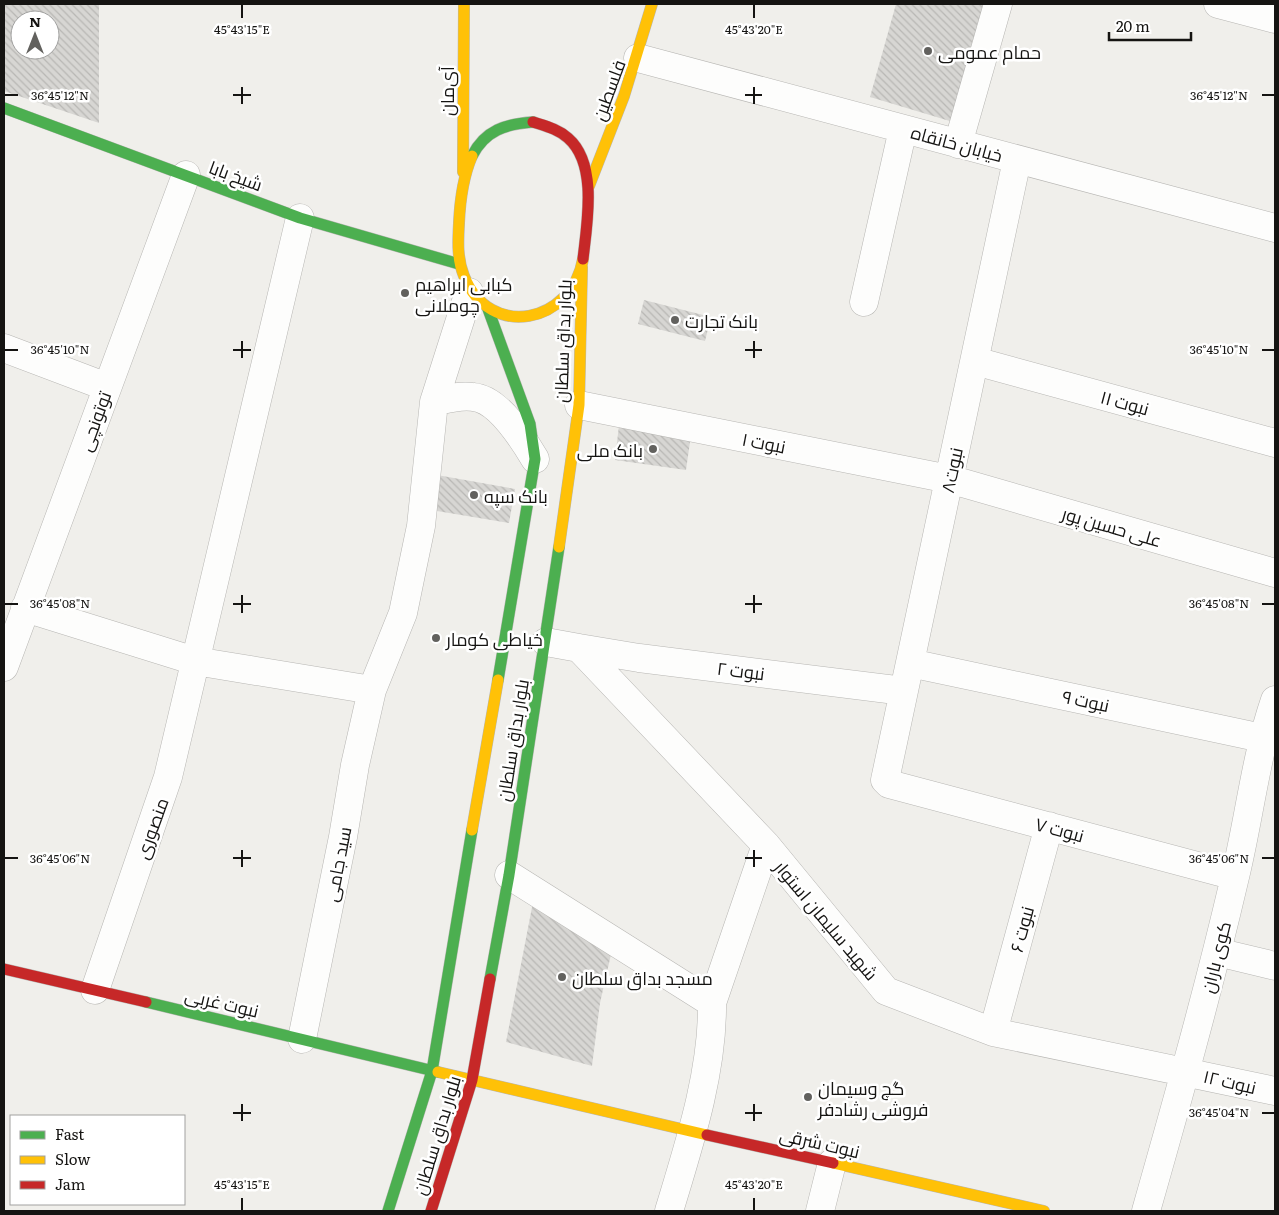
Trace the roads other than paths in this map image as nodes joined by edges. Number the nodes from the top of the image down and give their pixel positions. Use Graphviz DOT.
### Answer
graph roads {
  1 [pos="464,4"];
  2 [pos="652,4"];
  3 [pos="998,4"];
  4 [pos="1218,4"];
  5 [pos="1275,20"];
  6 [pos="638,58"];
  7 [pos="4,108"];
  8 [pos="903,129"];
  9 [pos="958,144"];
  10 [pos="1017,160"];
  11 [pos="186,175"];
  12 [pos="463,178"];
  13 [pos="589,186"];
  14 [pos="300,218"];
  15 [pos="1275,228"];
  16 [pos="459,264"];
  17 [pos="582,267"];
  18 [pos="478,301"];
  19 [pos="864,302"];
  20 [pos="4,348"];
  21 [pos="975,360"];
  22 [pos="107,387"];
  23 [pos="434,402"];
  24 [pos="579,405"];
  25 [pos="1275,443"];
  26 [pos="536,459"];
  27 [pos="949,479"];
  28 [pos="1275,573"];
  29 [pos="25,608"];
  30 [pos="546,642"];
  31 [pos="579,648"];
  32 [pos="195,661"];
  33 [pos="910,663"];
  34 [pos="4,667"];
  35 [pos="372,690"];
  36 [pos="904,691"];
  37 [pos="1275,700"];
  38 [pos="1262,738"];
  39 [pos="1266,778"];
  40 [pos="885,780"];
  41 [pos="1049,826"];
  42 [pos="766,845"];
  43 [pos="509,875"];
  44 [pos="1236,876"];
  45 [pos="1217,952"];
  46 [pos="1275,966"];
  47 [pos="4,969"];
  48 [pos="94,990"];
  49 [pos="712,1003"];
  50 [pos="993,1032"];
  51 [pos="302,1039"];
  52 [pos="432,1071"];
  53 [pos="1185,1071"];
  54 [pos="472,1080"];
  55 [pos="1275,1091"];
  56 [pos="693,1132"];
  57 [pos="832,1163"];
  58 [pos="388,1211"];
  59 [pos="431,1211"];
  60 [pos="669,1211"];
  61 [pos="820,1211"];
  62 [pos="1044,1211"];
  63 [pos="1146,1211"];
  1 -- 12 [label="main road, آی‌مان"];
  2 -- 6 [label="main road, فلسطین"];
  3 -- 9 [label="street"];
  4 -- 5 [label="street"];
  6 -- 8 [label="street, خیابان خانقاه"];
  6 -- 13 [label="main road, فلسطین"];
  7 -- 11 [label="main road, شیخ بابا"];
  8 -- 9 [label="street, خیابان خانقاه"];
  8 -- 19 [label="street"];
  9 -- 10 [label="street, خیابان خانقاه"];
  10 -- 15 [label="street, خیابان خانقاه"];
  10 -- 21 [label="street, نبوت۸"];
  11 -- 14 [label="main road, شیخ بابا"];
  11 -- 22 [label="street, توتونچی"];
  12 -- 13 [label="main road"];
  12 -- 16 [label="main road"];
  13 -- 17 [label="main road"];
  14 -- 16 [label="main road, شیخ بابا"];
  14 -- 32 [label="street, منصوری"];
  16 -- 18 [label="main road"];
  17 -- 18 [label="main road"];
  17 -- 24 [label="main road, بلوار بداق سلطان"];
  18 -- 23 [label="street, سید جامی"];
  18 -- 26 [label="main road"];
  20 -- 22 [label="street"];
  21 -- 25 [label="street, نبوت ۱۱"];
  21 -- 27 [label="street, نبوت۸"];
  22 -- 29 [label="street, توتونچی"];
  23 -- 26 [label="street"];
  23 -- 35 [label="street, سید جامی"];
  24 -- 27 [label="street, نبوت ۱"];
  24 -- 30 [label="main road, بلوار بداق سلطان"];
  26 -- 52 [label="main road"];
  27 -- 28 [label="street, علی حسین پور"];
  27 -- 33 [label="street, نبوت۸"];
  29 -- 32 [label="street"];
  29 -- 34 [label="street, توتونچی"];
  30 -- 31 [label="street"];
  30 -- 43 [label="main road, بلوار بداق سلطان"];
  31 -- 36 [label="street, نبوت ۲"];
  31 -- 42 [label="street, شهید سلیمان استوار"];
  32 -- 35 [label="street"];
  32 -- 48 [label="street, منصوری"];
  33 -- 36 [label="street, نبوت۸"];
  33 -- 38 [label="street, نبوت ۹"];
  35 -- 51 [label="street, سید جامی"];
  36 -- 40 [label="street, نبوت۸"];
  37 -- 38 [label="street, کوی باران"];
  38 -- 39 [label="street, کوی باران"];
  39 -- 44 [label="street, کوی باران"];
  40 -- 41 [label="street, نبوت ۷"];
  41 -- 44 [label="street, نبوت ۷"];
  41 -- 50 [label="street, نبوت ۶"];
  42 -- 49 [label="street"];
  42 -- 50 [label="street, شهید سلیمان استوار"];
  43 -- 49 [label="street"];
  43 -- 54 [label="main road, بلوار بداق سلطان"];
  44 -- 45 [label="street, کوی باران"];
  45 -- 46 [label="street"];
  45 -- 53 [label="street, کوی باران"];
  47 -- 48 [label="main road, نبوت غربی"];
  48 -- 51 [label="main road, نبوت غربی"];
  49 -- 56 [label="street"];
  50 -- 53 [label="street, شهید سلیمان استوار"];
  51 -- 52 [label="main road, نبوت غربی"];
  52 -- 54 [label="main road, نبوت غربی"];
  52 -- 58 [label="main road"];
  53 -- 55 [label="street, نبوت ۱۲"];
  53 -- 63 [label="street, کوی باران"];
  54 -- 56 [label="main road, نبوت شرقی"];
  54 -- 59 [label="main road, بلوار بداق سلطان"];
  56 -- 57 [label="main road, نبوت شرقی"];
  56 -- 60 [label="street"];
  57 -- 61 [label="street"];
  57 -- 62 [label="main road, نبوت شرقی"];
}
